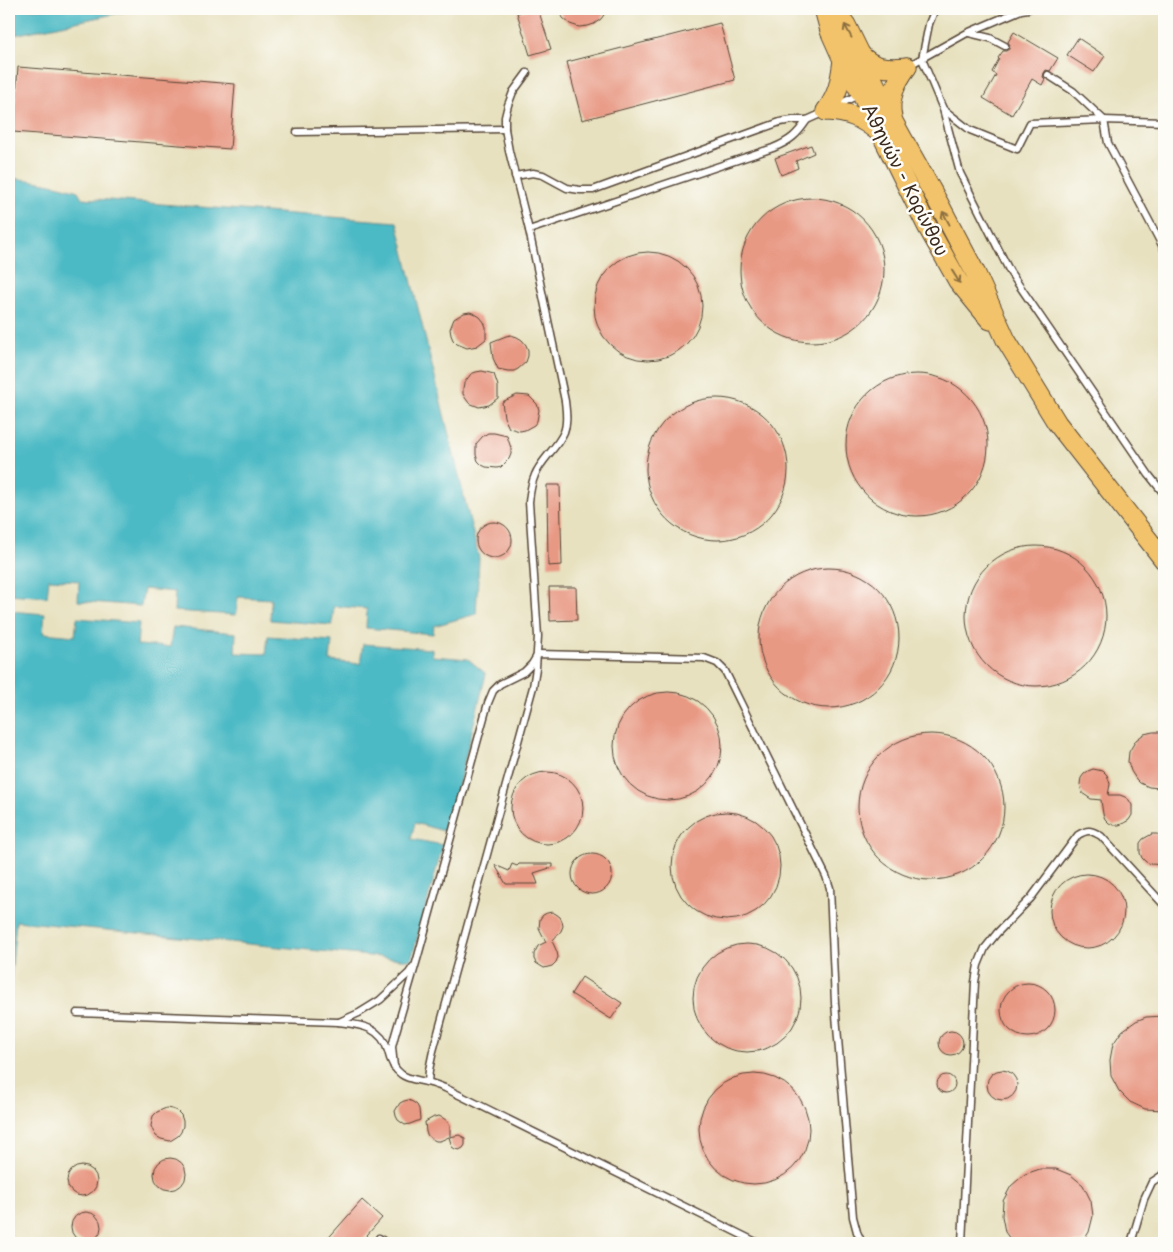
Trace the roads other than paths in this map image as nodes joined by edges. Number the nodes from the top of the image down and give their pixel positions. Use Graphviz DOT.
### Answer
graph roads {
  1 [pos="824,9"];
  2 [pos="834,9"];
  3 [pos="935,9"];
  4 [pos="1028,9"];
  5 [pos="967,33"];
  6 [pos="1005,46"];
  7 [pos="851,56"];
  8 [pos="527,73"];
  9 [pos="1048,75"];
  10 [pos="890,77"];
  11 [pos="943,109"];
  12 [pos="826,111"];
  13 [pos="807,120"];
  14 [pos="1104,120"];
  15 [pos="1164,122"];
  16 [pos="887,127"];
  17 [pos="505,129"];
  18 [pos="297,132"];
  19 [pos="515,176"];
  20 [pos="529,230"];
  21 [pos="1164,249"];
  22 [pos="1164,494"];
  23 [pos="1164,560"];
  24 [pos="538,654"];
  25 [pos="1164,905"];
  26 [pos="418,956"];
  27 [pos="76,1013"];
  28 [pos="338,1022"];
  29 [pos="394,1067"];
  30 [pos="428,1082"];
  31 [pos="1164,1174"];
  32 [pos="379,1238"];
  33 [pos="386,1243"];
  34 [pos="758,1243"];
  35 [pos="862,1243"];
  36 [pos="962,1243"];
  37 [pos="1130,1243"];
  1 -- 7 [label="main road, Αθηνών - Κορίνθου"];
  7 -- 2 [label="main road, Αθηνών - Κορίνθου, one-way"];
  3 -- 10 [label="lane"];
  4 -- 5 [label="lane"];
  5 -- 6 [label="lane"];
  5 -- 10 [label="lane"];
  7 -- 10 [label="main road, Αθηνών - Κορίνθου"];
  7 -- 10 [label="main road"];
  7 -- 12 [label="main road"];
  8 -- 17 [label="lane"];
  9 -- 14 [label="lane"];
  10 -- 11 [label="lane"];
  10 -- 12 [label="lane"];
  10 -- 16 [label="main road, Αθηνών - Κορίνθου"];
  10 -- 16 [label="main road"];
  11 -- 14 [label="lane"];
  11 -- 22 [label="lane"];
  12 -- 13 [label="lane"];
  12 -- 16 [label="main road"];
  13 -- 19 [label="lane"];
  13 -- 20 [label="lane"];
  14 -- 15 [label="lane"];
  14 -- 21 [label="lane"];
  16 -- 23 [label="main road, Αθηνών - Κορίνθου"];
  17 -- 18 [label="lane"];
  17 -- 19 [label="lane"];
  19 -- 20 [label="lane"];
  20 -- 24 [label="lane"];
  24 -- 26 [label="lane"];
  24 -- 30 [label="lane"];
  24 -- 35 [label="lane"];
  25 -- 36 [label="lane"];
  26 -- 28 [label="lane"];
  26 -- 29 [label="lane"];
  27 -- 28 [label="lane"];
  28 -- 29 [label="lane"];
  29 -- 30 [label="lane"];
  30 -- 34 [label="lane"];
  31 -- 37 [label="lane"];
  32 -- 33 [label="lane"];
}
